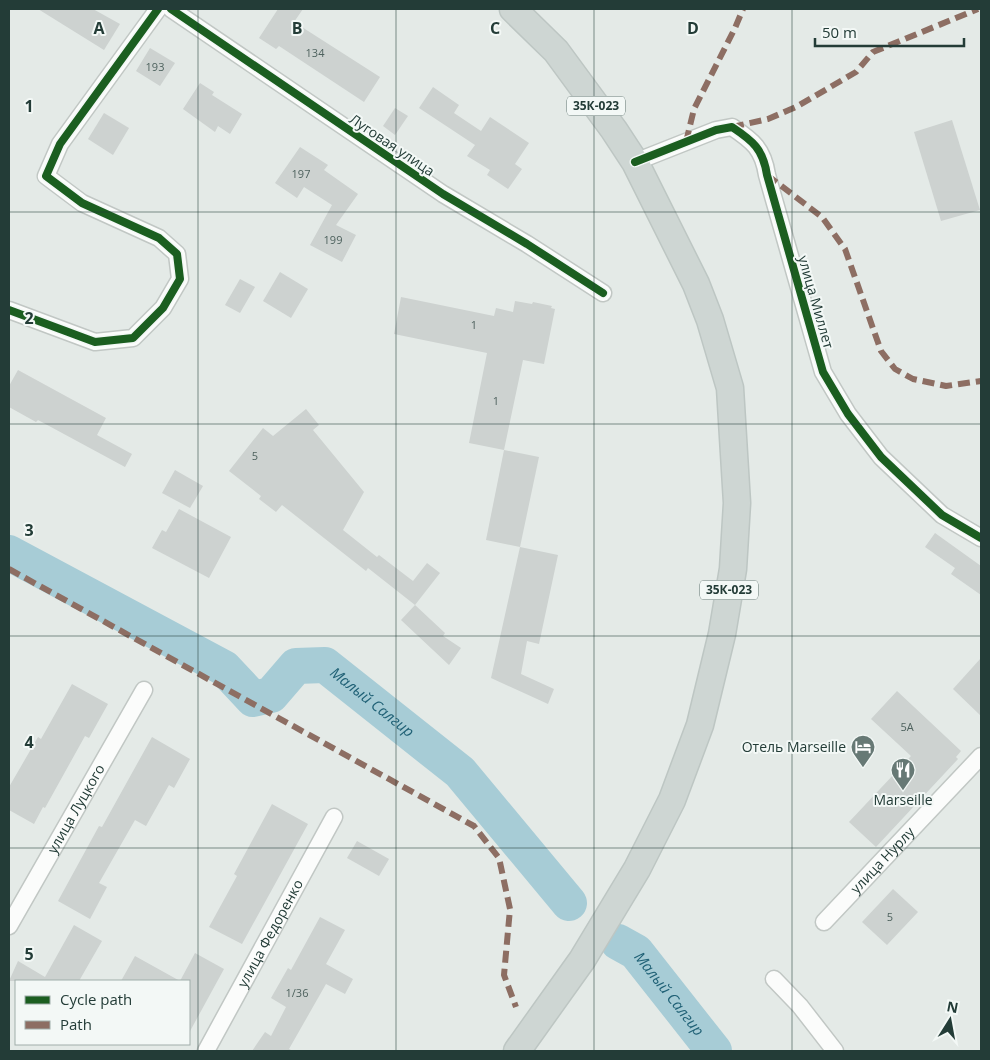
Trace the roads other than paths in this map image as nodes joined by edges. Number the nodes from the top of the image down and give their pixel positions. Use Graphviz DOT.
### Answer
graph roads {
  1 [pos="158,9"];
  2 [pos="172,9"];
  3 [pos="513,9"];
  4 [pos="635,162"];
  5 [pos="603,293"];
  6 [pos="9,310"];
  7 [pos="981,538"];
  8 [pos="144,690"];
  9 [pos="981,756"];
  10 [pos="334,817"];
  11 [pos="824,922"];
  12 [pos="9,926"];
  13 [pos="774,979"];
  14 [pos="206,1051"];
  15 [pos="518,1051"];
  16 [pos="834,1051"];
  1 -- 6 [label="street"];
  2 -- 5 [label="street, Луговая улица"];
  3 -- 4 [label="main road, 35К-023"];
  4 -- 7 [label="street, улица Миллет"];
  4 -- 15 [label="main road, 35К-023"];
  8 -- 12 [label="street, улица Луцкого"];
  9 -- 11 [label="street, улица Нурлу"];
  10 -- 14 [label="street, улица Федоренко"];
  13 -- 16 [label="street"];
}
